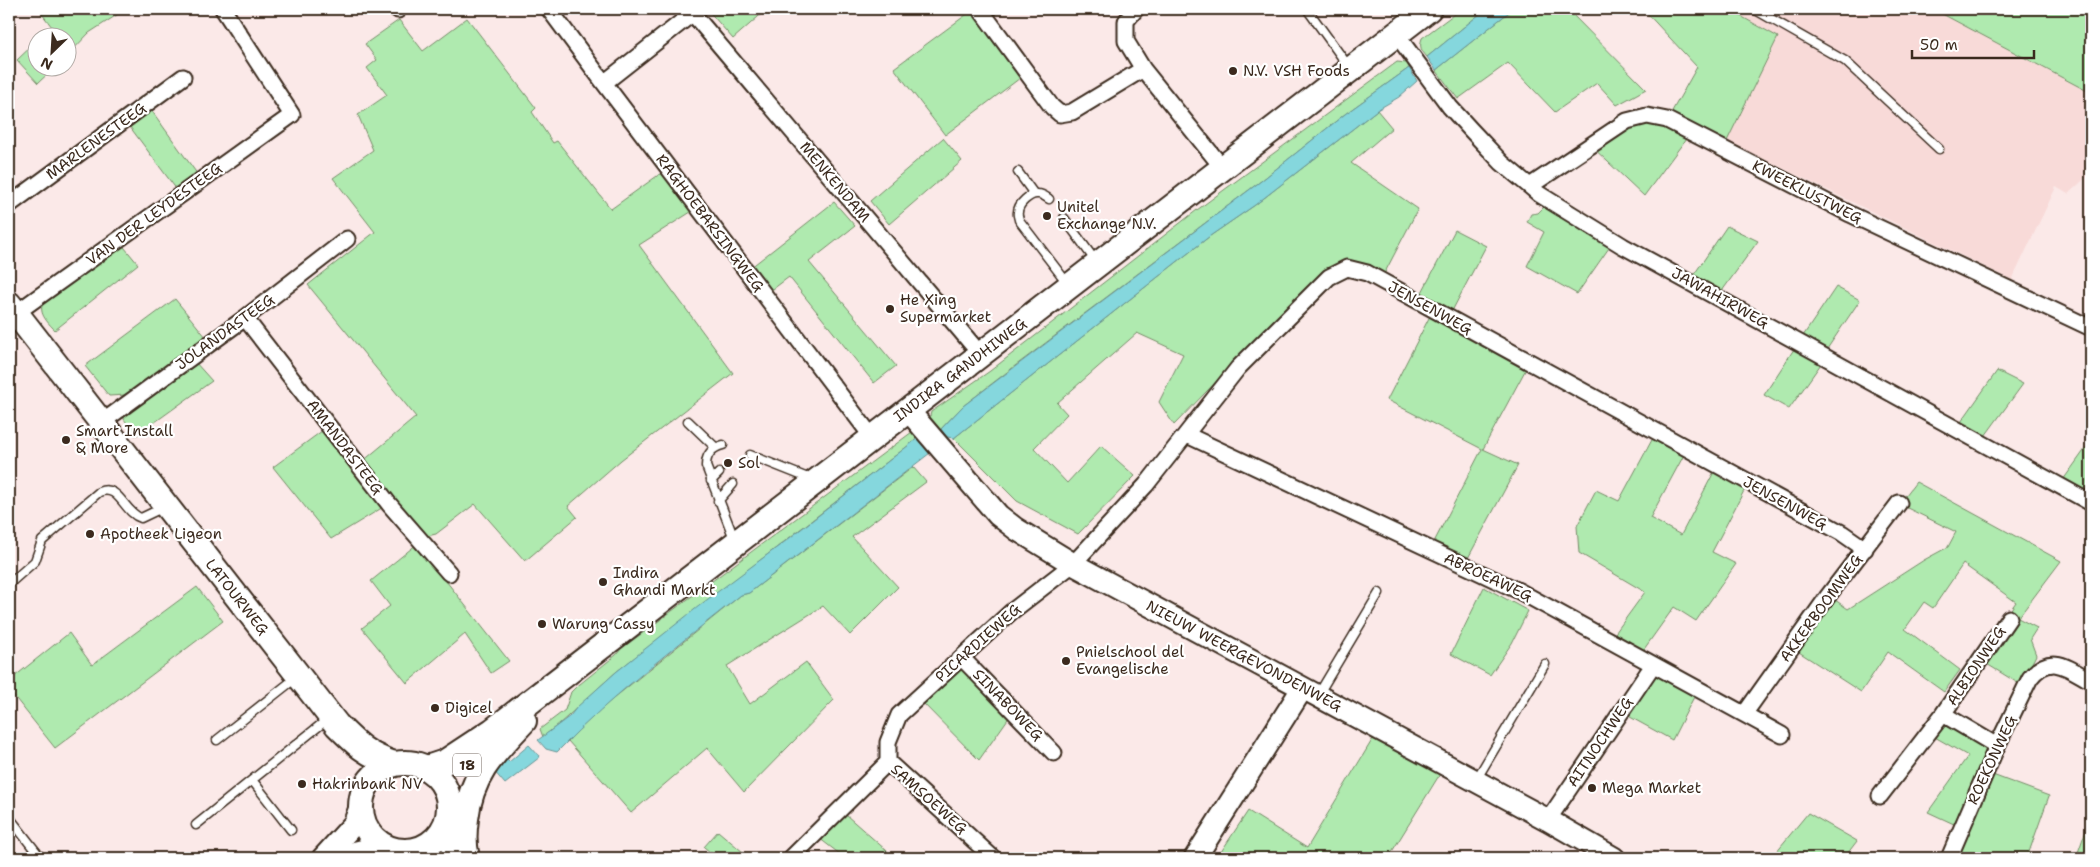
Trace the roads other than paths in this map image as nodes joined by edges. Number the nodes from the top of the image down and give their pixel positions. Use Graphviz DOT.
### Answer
graph roads {
  1 [pos="223,9"];
  2 [pos="550,9"];
  3 [pos="980,9"];
  4 [pos="1136,9"];
  5 [pos="1307,9"];
  6 [pos="1429,9"];
  7 [pos="1754,9"];
  8 [pos="691,11"];
  9 [pos="1396,34"];
  10 [pos="1143,69"];
  11 [pos="1350,69"];
  12 [pos="182,77"];
  13 [pos="604,83"];
  14 [pos="1939,149"];
  15 [pos="1222,167"];
  16 [pos="1018,172"];
  17 [pos="1530,186"];
  18 [pos="1034,194"];
  19 [pos="1049,199"];
  20 [pos="9,205"];
  21 [pos="1064,218"];
  22 [pos="347,239"];
  23 [pos="1098,264"];
  24 [pos="1070,286"];
  25 [pos="12,308"];
  26 [pos="245,318"];
  27 [pos="2091,328"];
  28 [pos="981,355"];
  29 [pos="913,417"];
  30 [pos="688,422"];
  31 [pos="101,423"];
  32 [pos="1187,435"];
  33 [pos="872,437"];
  34 [pos="749,464"];
  35 [pos="719,473"];
  36 [pos="711,481"];
  37 [pos="815,481"];
  38 [pos="733,484"];
  39 [pos="718,501"];
  40 [pos="1899,503"];
  41 [pos="2091,503"];
  42 [pos="166,506"];
  43 [pos="735,543"];
  44 [pos="1865,549"];
  45 [pos="1074,564"];
  46 [pos="449,573"];
  47 [pos="9,584"];
  48 [pos="1379,593"];
  49 [pos="2009,618"];
  50 [pos="962,658"];
  51 [pos="1545,664"];
  52 [pos="1653,665"];
  53 [pos="299,676"];
  54 [pos="2091,681"];
  55 [pos="547,689"];
  56 [pos="1310,692"];
  57 [pos="316,698"];
  58 [pos="528,704"];
  59 [pos="1745,713"];
  60 [pos="1943,714"];
  61 [pos="334,721"];
  62 [pos="492,731"];
  63 [pos="892,731"];
  64 [pos="1782,735"];
  65 [pos="217,740"];
  66 [pos="1997,746"];
  67 [pos="1054,753"];
  68 [pos="888,762"];
  69 [pos="394,764"];
  70 [pos="428,768"];
  71 [pos="252,780"];
  72 [pos="1475,781"];
  73 [pos="1880,796"];
  74 [pos="362,800"];
  75 [pos="450,808"];
  76 [pos="9,817"];
  77 [pos="1548,820"];
  78 [pos="196,825"];
  79 [pos="291,830"];
  80 [pos="397,852"];
  81 [pos="40,858"];
  82 [pos="323,858"];
  83 [pos="332,858"];
  84 [pos="454,858"];
  85 [pos="467,858"];
  86 [pos="791,858"];
  87 [pos="993,858"];
  88 [pos="1194,858"];
  89 [pos="1614,858"];
  90 [pos="1949,858"];
  1 -- 25 [label="street, VAN DER LEYDESTEEG"];
  2 -- 13 [label="street, RAGHOEBARSINGWEG"];
  3 -- 10 [label="street"];
  4 -- 10 [label="street"];
  5 -- 11 [label="lane"];
  6 -- 9 [label="main road, INDIRA GANDHIWEG / 18"];
  7 -- 14 [label="lane"];
  8 -- 13 [label="street"];
  8 -- 28 [label="street, MENKENDAM"];
  9 -- 11 [label="main road, INDIRA GANDHIWEG / 18"];
  9 -- 17 [label="street, JAWAHIRWEG"];
  10 -- 15 [label="street"];
  11 -- 15 [label="main road, INDIRA GANDHIWEG / 18"];
  12 -- 20 [label="street, MARLENESTEEG"];
  13 -- 33 [label="street, RAGHOEBARSINGWEG"];
  15 -- 23 [label="main road, INDIRA GANDHIWEG / 18"];
  16 -- 18 [label="lane"];
  17 -- 27 [label="street, KWEEKLUSTWEG"];
  17 -- 41 [label="street, JAWAHIRWEG"];
  18 -- 19 [label="lane"];
  18 -- 24 [label="lane"];
  21 -- 23 [label="lane"];
  22 -- 26 [label="street, JOLANDASTEEG"];
  23 -- 24 [label="main road, INDIRA GANDHIWEG / 18"];
  24 -- 28 [label="main road, INDIRA GANDHIWEG / 18"];
  25 -- 31 [label="main road, LATOURWEG"];
  26 -- 31 [label="street, JOLANDASTEEG"];
  26 -- 46 [label="street, AMANDASTEEG"];
  28 -- 29 [label="main road, INDIRA GANDHIWEG / 18"];
  29 -- 33 [label="main road, INDIRA GANDHIWEG / 18"];
  29 -- 45 [label="street, NIEUW WEERGEVONDENWEG"];
  30 -- 36 [label="lane"];
  31 -- 42 [label="main road, LATOURWEG"];
  32 -- 44 [label="street, JENSENWEG"];
  32 -- 45 [label="street, JENSENWEG"];
  32 -- 52 [label="street, ABROEAWEG"];
  33 -- 37 [label="main road, INDIRA GANDHIWEG / 18"];
  34 -- 37 [label="lane"];
  35 -- 36 [label="lane"];
  36 -- 39 [label="lane"];
  37 -- 43 [label="main road, INDIRA GANDHIWEG / 18"];
  38 -- 39 [label="lane"];
  39 -- 43 [label="lane"];
  40 -- 44 [label="street, AKKERBOOMWEG"];
  42 -- 47 [label="lane"];
  42 -- 53 [label="main road, LATOURWEG"];
  43 -- 55 [label="main road, INDIRA GANDHIWEG / 18"];
  44 -- 59 [label="street, AKKERBOOMWEG"];
  45 -- 50 [label="street, PICARDIEWEG"];
  45 -- 56 [label="street, NIEUW WEERGEVONDENWEG"];
  48 -- 56 [label="lane"];
  49 -- 60 [label="street, ALBIONWEG"];
  50 -- 63 [label="street, PICARDIEWEG"];
  50 -- 67 [label="street, SINABOWEG"];
  51 -- 72 [label="lane"];
  52 -- 59 [label="street, ABROEAWEG"];
  52 -- 77 [label="street, AITNOCHWEG"];
  53 -- 57 [label="main road, LATOURWEG"];
  53 -- 65 [label="lane"];
  54 -- 66 [label="street, ROEKONWEG"];
  55 -- 58 [label="main road, INDIRA GANDHIWEG / 18"];
  55 -- 85 [label="main road"];
  56 -- 72 [label="street, NIEUW WEERGEVONDENWEG"];
  56 -- 88 [label="street"];
  57 -- 58 [label="main road"];
  57 -- 61 [label="main road, LATOURWEG"];
  58 -- 62 [label="main road, INDIRA GANDHIWEG / 18"];
  59 -- 64 [label="street, ABROEAWEG"];
  60 -- 66 [label="street, ALBIONWEG"];
  60 -- 73 [label="street, ALBIONWEG"];
  61 -- 69 [label="main road, LATOURWEG"];
  61 -- 71 [label="lane"];
  61 -- 74 [label="main road, LATOURWEG"];
  62 -- 70 [label="main road, INDIRA GANDHIWEG / 18"];
  62 -- 75 [label="main road, INDIRA GANDHIWEG / 18"];
  63 -- 68 [label="street, SAMSOEWEG"];
  66 -- 90 [label="street, ROEKONWEG"];
  68 -- 86 [label="street"];
  68 -- 87 [label="street, SAMSOEWEG"];
  69 -- 70 [label="main road"];
  69 -- 74 [label="main road"];
  70 -- 75 [label="main road"];
  71 -- 78 [label="lane"];
  71 -- 79 [label="lane"];
  72 -- 77 [label="street, NIEUW WEERGEVONDENWEG"];
  74 -- 80 [label="main road"];
  74 -- 82 [label="street"];
  75 -- 80 [label="main road"];
  75 -- 84 [label="street"];
  76 -- 81 [label="lane"];
  77 -- 89 [label="street, NIEUW WEERGEVONDENWEG"];
  80 -- 83 [label="street"];
}
